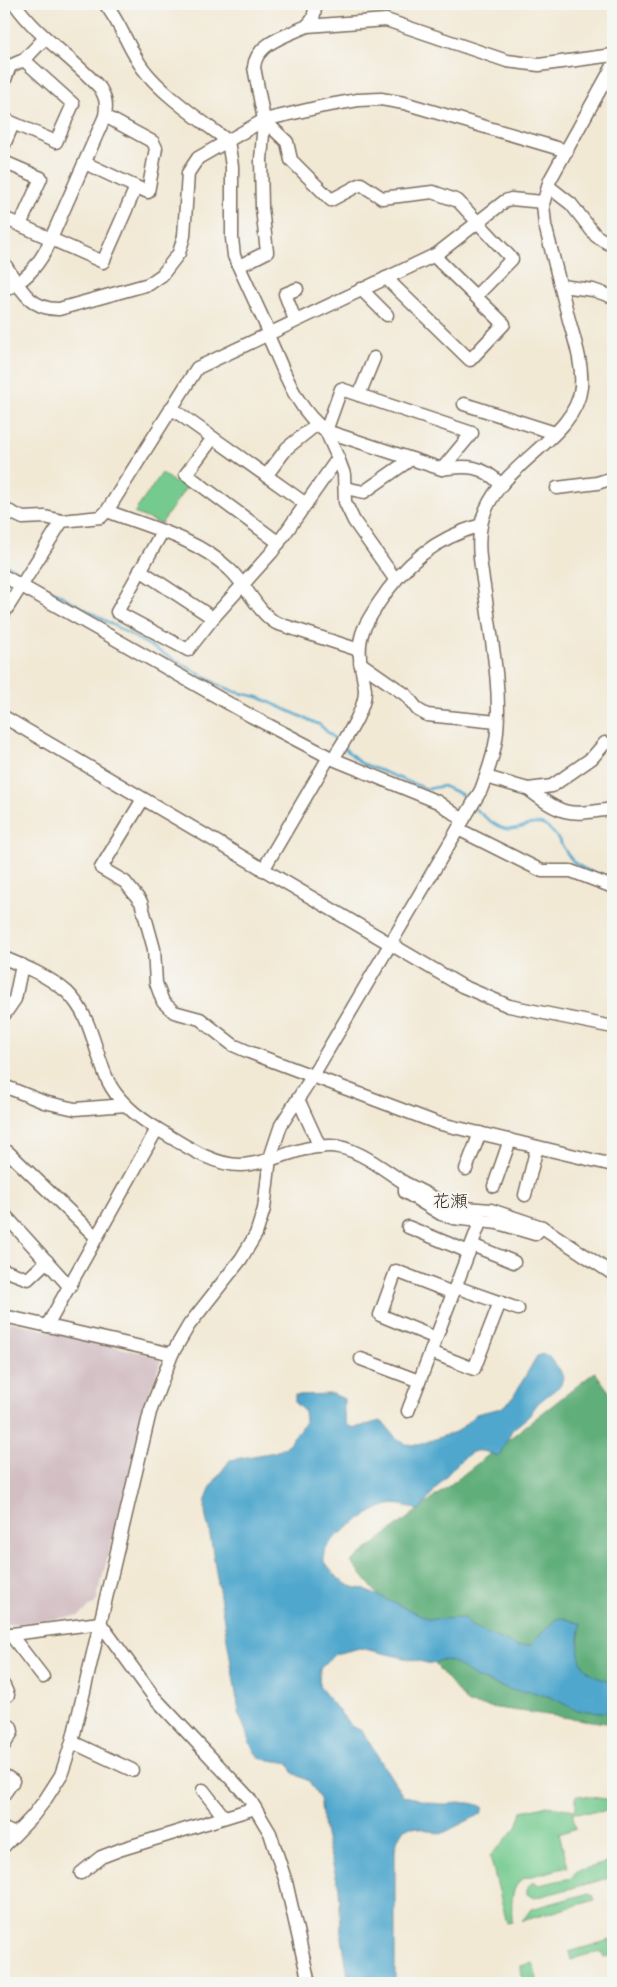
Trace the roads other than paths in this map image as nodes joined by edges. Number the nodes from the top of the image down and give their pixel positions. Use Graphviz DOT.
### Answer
graph roads {
  1 [pos="15,4"];
  2 [pos="105,4"];
  3 [pos="316,4"];
  4 [pos="307,26"];
  5 [pos="45,38"];
  6 [pos="613,55"];
  7 [pos="24,60"];
  8 [pos="613,66"];
  9 [pos="4,82"];
  10 [pos="609,86"];
  11 [pos="105,116"];
  12 [pos="264,120"];
  13 [pos="9,121"];
  14 [pos="228,141"];
  15 [pos="4,145"];
  16 [pos="567,151"];
  17 [pos="4,162"];
  18 [pos="85,163"];
  19 [pos="548,186"];
  20 [pos="136,187"];
  21 [pos="543,202"];
  22 [pos="4,218"];
  23 [pos="477,223"];
  24 [pos="20,225"];
  25 [pos="51,239"];
  26 [pos="613,246"];
  27 [pos="434,256"];
  28 [pos="4,263"];
  29 [pos="239,266"];
  30 [pos="386,278"];
  31 [pos="17,285"];
  32 [pos="561,286"];
  33 [pos="297,289"];
  34 [pos="361,289"];
  35 [pos="4,290"];
  36 [pos="476,296"];
  37 [pos="613,297"];
  38 [pos="387,315"];
  39 [pos="295,320"];
  40 [pos="269,332"];
  41 [pos="374,358"];
  42 [pos="359,395"];
  43 [pos="464,404"];
  44 [pos="171,408"];
  45 [pos="321,428"];
  46 [pos="555,433"];
  47 [pos="213,438"];
  48 [pos="338,458"];
  49 [pos="411,459"];
  50 [pos="442,469"];
  51 [pos="266,476"];
  52 [pos="613,478"];
  53 [pos="500,484"];
  54 [pos="344,488"];
  55 [pos="557,488"];
  56 [pos="306,504"];
  57 [pos="4,509"];
  58 [pos="107,511"];
  59 [pos="62,521"];
  60 [pos="481,525"];
  61 [pos="162,532"];
  62 [pos="279,543"];
  63 [pos="140,570"];
  64 [pos="4,576"];
  65 [pos="395,579"];
  66 [pos="21,582"];
  67 [pos="244,584"];
  68 [pos="4,613"];
  69 [pos="213,618"];
  70 [pos="360,656"];
  71 [pos="4,718"];
  72 [pos="497,722"];
  73 [pos="609,743"];
  74 [pos="331,758"];
  75 [pos="486,777"];
  76 [pos="528,789"];
  77 [pos="143,800"];
  78 [pos="613,810"];
  79 [pos="466,816"];
  80 [pos="263,870"];
  81 [pos="613,888"];
  82 [pos="390,944"];
  83 [pos="4,958"];
  84 [pos="22,965"];
  85 [pos="4,1015"];
  86 [pos="613,1027"];
  87 [pos="312,1077"];
  88 [pos="4,1086"];
  89 [pos="298,1098"];
  90 [pos="126,1106"];
  91 [pos="158,1129"];
  92 [pos="480,1133"];
  93 [pos="510,1140"];
  94 [pos="320,1147"];
  95 [pos="537,1147"];
  96 [pos="4,1155"];
  97 [pos="270,1158"];
  98 [pos="613,1166"];
  99 [pos="466,1169"];
  100 [pos="405,1183"];
  101 [pos="494,1186"];
  102 [pos="525,1195"];
  103 [pos="4,1214"];
  104 [pos="480,1220"];
  105 [pos="408,1227"];
  106 [pos="542,1227"];
  107 [pos="96,1237"];
  108 [pos="470,1248"];
  109 [pos="47,1261"];
  110 [pos="514,1262"];
  111 [pos="4,1270"];
  112 [pos="613,1274"];
  113 [pos="70,1287"];
  114 [pos="455,1290"];
  115 [pos="500,1302"];
  116 [pos="518,1309"];
  117 [pos="4,1316"];
  118 [pos="47,1326"];
  119 [pos="436,1338"];
  120 [pos="431,1352"];
  121 [pos="172,1354"];
  122 [pos="361,1359"];
  123 [pos="419,1381"];
  124 [pos="408,1411"];
  125 [pos="100,1624"];
  126 [pos="7,1635"];
  127 [pos="43,1677"];
  128 [pos="4,1722"];
  129 [pos="72,1742"];
  130 [pos="4,1745"];
  131 [pos="132,1770"];
  132 [pos="4,1775"];
  133 [pos="203,1790"];
  134 [pos="4,1794"];
  135 [pos="255,1808"];
  136 [pos="224,1817"];
  137 [pos="10,1832"];
  138 [pos="4,1846"];
  139 [pos="80,1873"];
  140 [pos="309,1983"];
  1 -- 5 [label="street"];
  2 -- 14 [label="street"];
  3 -- 4 [label="street"];
  4 -- 6 [label="street"];
  4 -- 12 [label="street"];
  5 -- 7 [label="street"];
  5 -- 11 [label="street"];
  7 -- 9 [label="street"];
  7 -- 13 [label="street"];
  8 -- 10 [label="street"];
  10 -- 16 [label="street"];
  11 -- 18 [label="street"];
  11 -- 20 [label="street"];
  12 -- 14 [label="street"];
  12 -- 16 [label="street"];
  12 -- 23 [label="street"];
  12 -- 29 [label="street"];
  13 -- 15 [label="street"];
  14 -- 29 [label="street"];
  14 -- 31 [label="street"];
  16 -- 19 [label="street"];
  17 -- 24 [label="street"];
  18 -- 20 [label="street"];
  18 -- 25 [label="street"];
  19 -- 21 [label="street"];
  19 -- 26 [label="street"];
  20 -- 25 [label="street"];
  21 -- 23 [label="street"];
  21 -- 32 [label="street"];
  22 -- 24 [label="street"];
  23 -- 27 [label="street"];
  23 -- 36 [label="street"];
  24 -- 25 [label="street"];
  25 -- 31 [label="street"];
  27 -- 30 [label="street"];
  27 -- 36 [label="street"];
  28 -- 31 [label="street"];
  29 -- 40 [label="street"];
  30 -- 34 [label="street"];
  30 -- 36 [label="street"];
  31 -- 35 [label="street"];
  32 -- 37 [label="street"];
  32 -- 46 [label="street"];
  33 -- 39 [label="street"];
  34 -- 38 [label="street"];
  34 -- 39 [label="street"];
  39 -- 40 [label="street"];
  40 -- 44 [label="street"];
  40 -- 45 [label="street"];
  41 -- 42 [label="street"];
  42 -- 45 [label="street"];
  42 -- 50 [label="street"];
  43 -- 46 [label="street"];
  44 -- 47 [label="street"];
  44 -- 58 [label="street"];
  45 -- 48 [label="street"];
  45 -- 49 [label="street"];
  45 -- 51 [label="street"];
  46 -- 53 [label="street"];
  47 -- 51 [label="street"];
  47 -- 62 [label="street"];
  48 -- 54 [label="street"];
  48 -- 56 [label="street"];
  49 -- 50 [label="street"];
  49 -- 54 [label="street"];
  50 -- 53 [label="street"];
  51 -- 56 [label="street"];
  52 -- 55 [label="street"];
  53 -- 60 [label="street"];
  54 -- 65 [label="street"];
  56 -- 62 [label="street"];
  57 -- 59 [label="street"];
  58 -- 59 [label="street"];
  58 -- 61 [label="street"];
  59 -- 66 [label="street"];
  60 -- 65 [label="street"];
  60 -- 72 [label="street"];
  61 -- 63 [label="street"];
  61 -- 67 [label="street"];
  62 -- 67 [label="street"];
  63 -- 69 [label="street"];
  63 -- 69 [label="street"];
  64 -- 66 [label="street"];
  65 -- 70 [label="street"];
  66 -- 68 [label="street"];
  66 -- 74 [label="street"];
  67 -- 69 [label="street"];
  67 -- 70 [label="street"];
  70 -- 72 [label="street"];
  70 -- 74 [label="street"];
  71 -- 77 [label="street"];
  72 -- 75 [label="street"];
  73 -- 76 [label="street"];
  74 -- 79 [label="street"];
  74 -- 80 [label="street"];
  75 -- 76 [label="street"];
  75 -- 79 [label="street"];
  76 -- 78 [label="street"];
  77 -- 80 [label="street"];
  77 -- 87 [label="street"];
  79 -- 81 [label="street"];
  79 -- 82 [label="street"];
  80 -- 82 [label="street"];
  82 -- 86 [label="street"];
  82 -- 87 [label="street"];
  83 -- 84 [label="street"];
  84 -- 85 [label="street"];
  84 -- 90 [label="street"];
  87 -- 89 [label="street"];
  87 -- 92 [label="street"];
  88 -- 90 [label="street"];
  89 -- 94 [label="street"];
  89 -- 97 [label="street"];
  90 -- 91 [label="street"];
  91 -- 97 [label="street"];
  91 -- 107 [label="street"];
  92 -- 93 [label="street"];
  92 -- 99 [label="street"];
  93 -- 95 [label="street"];
  93 -- 101 [label="street"];
  94 -- 97 [label="street"];
  94 -- 100 [label="street"];
  95 -- 98 [label="street"];
  95 -- 102 [label="street"];
  96 -- 107 [label="street"];
  97 -- 121 [label="street"];
  100 -- 104 [label="street"];
  100 -- 106 [label="street"];
  103 -- 109 [label="street"];
  104 -- 106 [label="street"];
  104 -- 108 [label="street"];
  105 -- 108 [label="street"];
  106 -- 112 [label="street"];
  107 -- 113 [label="street"];
  108 -- 110 [label="street"];
  108 -- 114 [label="street"];
  109 -- 111 [label="street"];
  109 -- 113 [label="street"];
  113 -- 118 [label="street"];
  114 -- 115 [label="street"];
  114 -- 119 [label="street"];
  114 -- 119 [label="street"];
  115 -- 116 [label="street"];
  115 -- 120 [label="street"];
  117 -- 118 [label="street"];
  118 -- 121 [label="street"];
  119 -- 120 [label="street"];
  120 -- 123 [label="street"];
  121 -- 125 [label="street"];
  122 -- 123 [label="street"];
  123 -- 124 [label="street"];
  125 -- 126 [label="street"];
  125 -- 129 [label="street"];
  125 -- 135 [label="street"];
  126 -- 127 [label="street"];
  128 -- 130 [label="street"];
  129 -- 131 [label="street"];
  129 -- 137 [label="street"];
  132 -- 134 [label="street"];
  133 -- 136 [label="street"];
  135 -- 136 [label="street"];
  135 -- 140 [label="street"];
  136 -- 139 [label="street"];
  137 -- 138 [label="street"];
}
